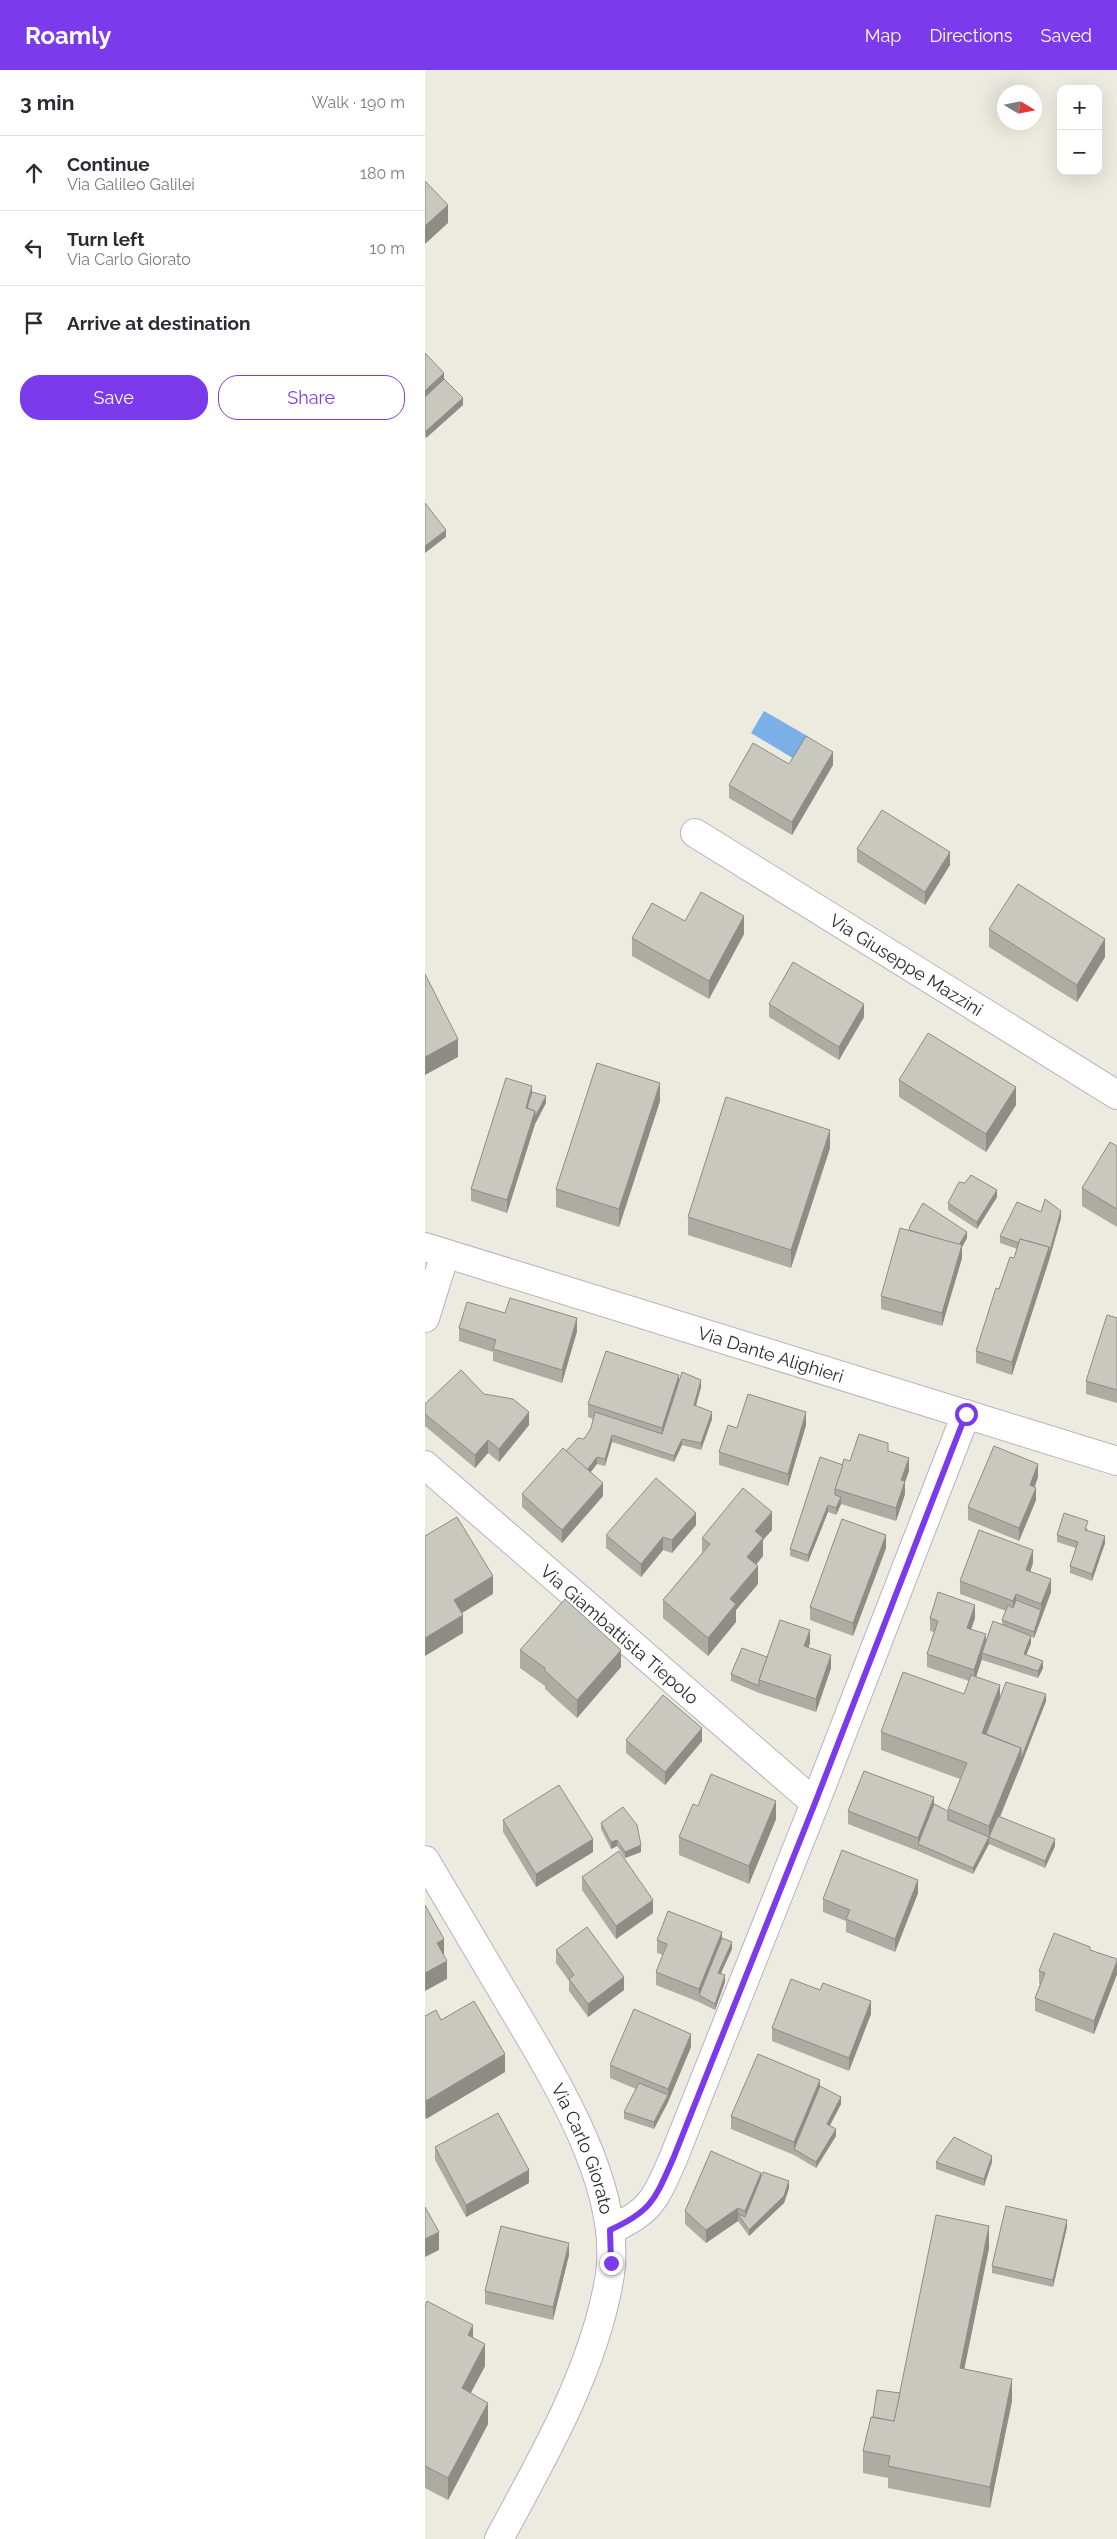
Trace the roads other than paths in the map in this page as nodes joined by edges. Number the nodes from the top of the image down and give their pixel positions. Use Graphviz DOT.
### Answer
graph roads {
  1 [pos="695,833"];
  2 [pos="1117,1096"];
  3 [pos="435,1250"];
  4 [pos="425,1318"];
  5 [pos="966,1414"];
  6 [pos="1117,1461"];
  7 [pos="425,1465"];
  8 [pos="815,1803"];
  9 [pos="425,1860"];
  10 [pos="610,2230"];
  11 [pos="499,2539"];
  1 -- 2 [label="street, Via Giuseppe Mazzini"];
  3 -- 4 [label="street"];
  3 -- 5 [label="street, Via Dante Alighieri"];
  5 -- 6 [label="street, Via Dante Alighieri"];
  5 -- 8 [label="street"];
  7 -- 8 [label="street, Via Giambattista Tiepolo"];
  8 -- 10 [label="street"];
  9 -- 10 [label="street, Via Carlo Giorato"];
  10 -- 11 [label="street, Via Carlo Giorato"];
}
